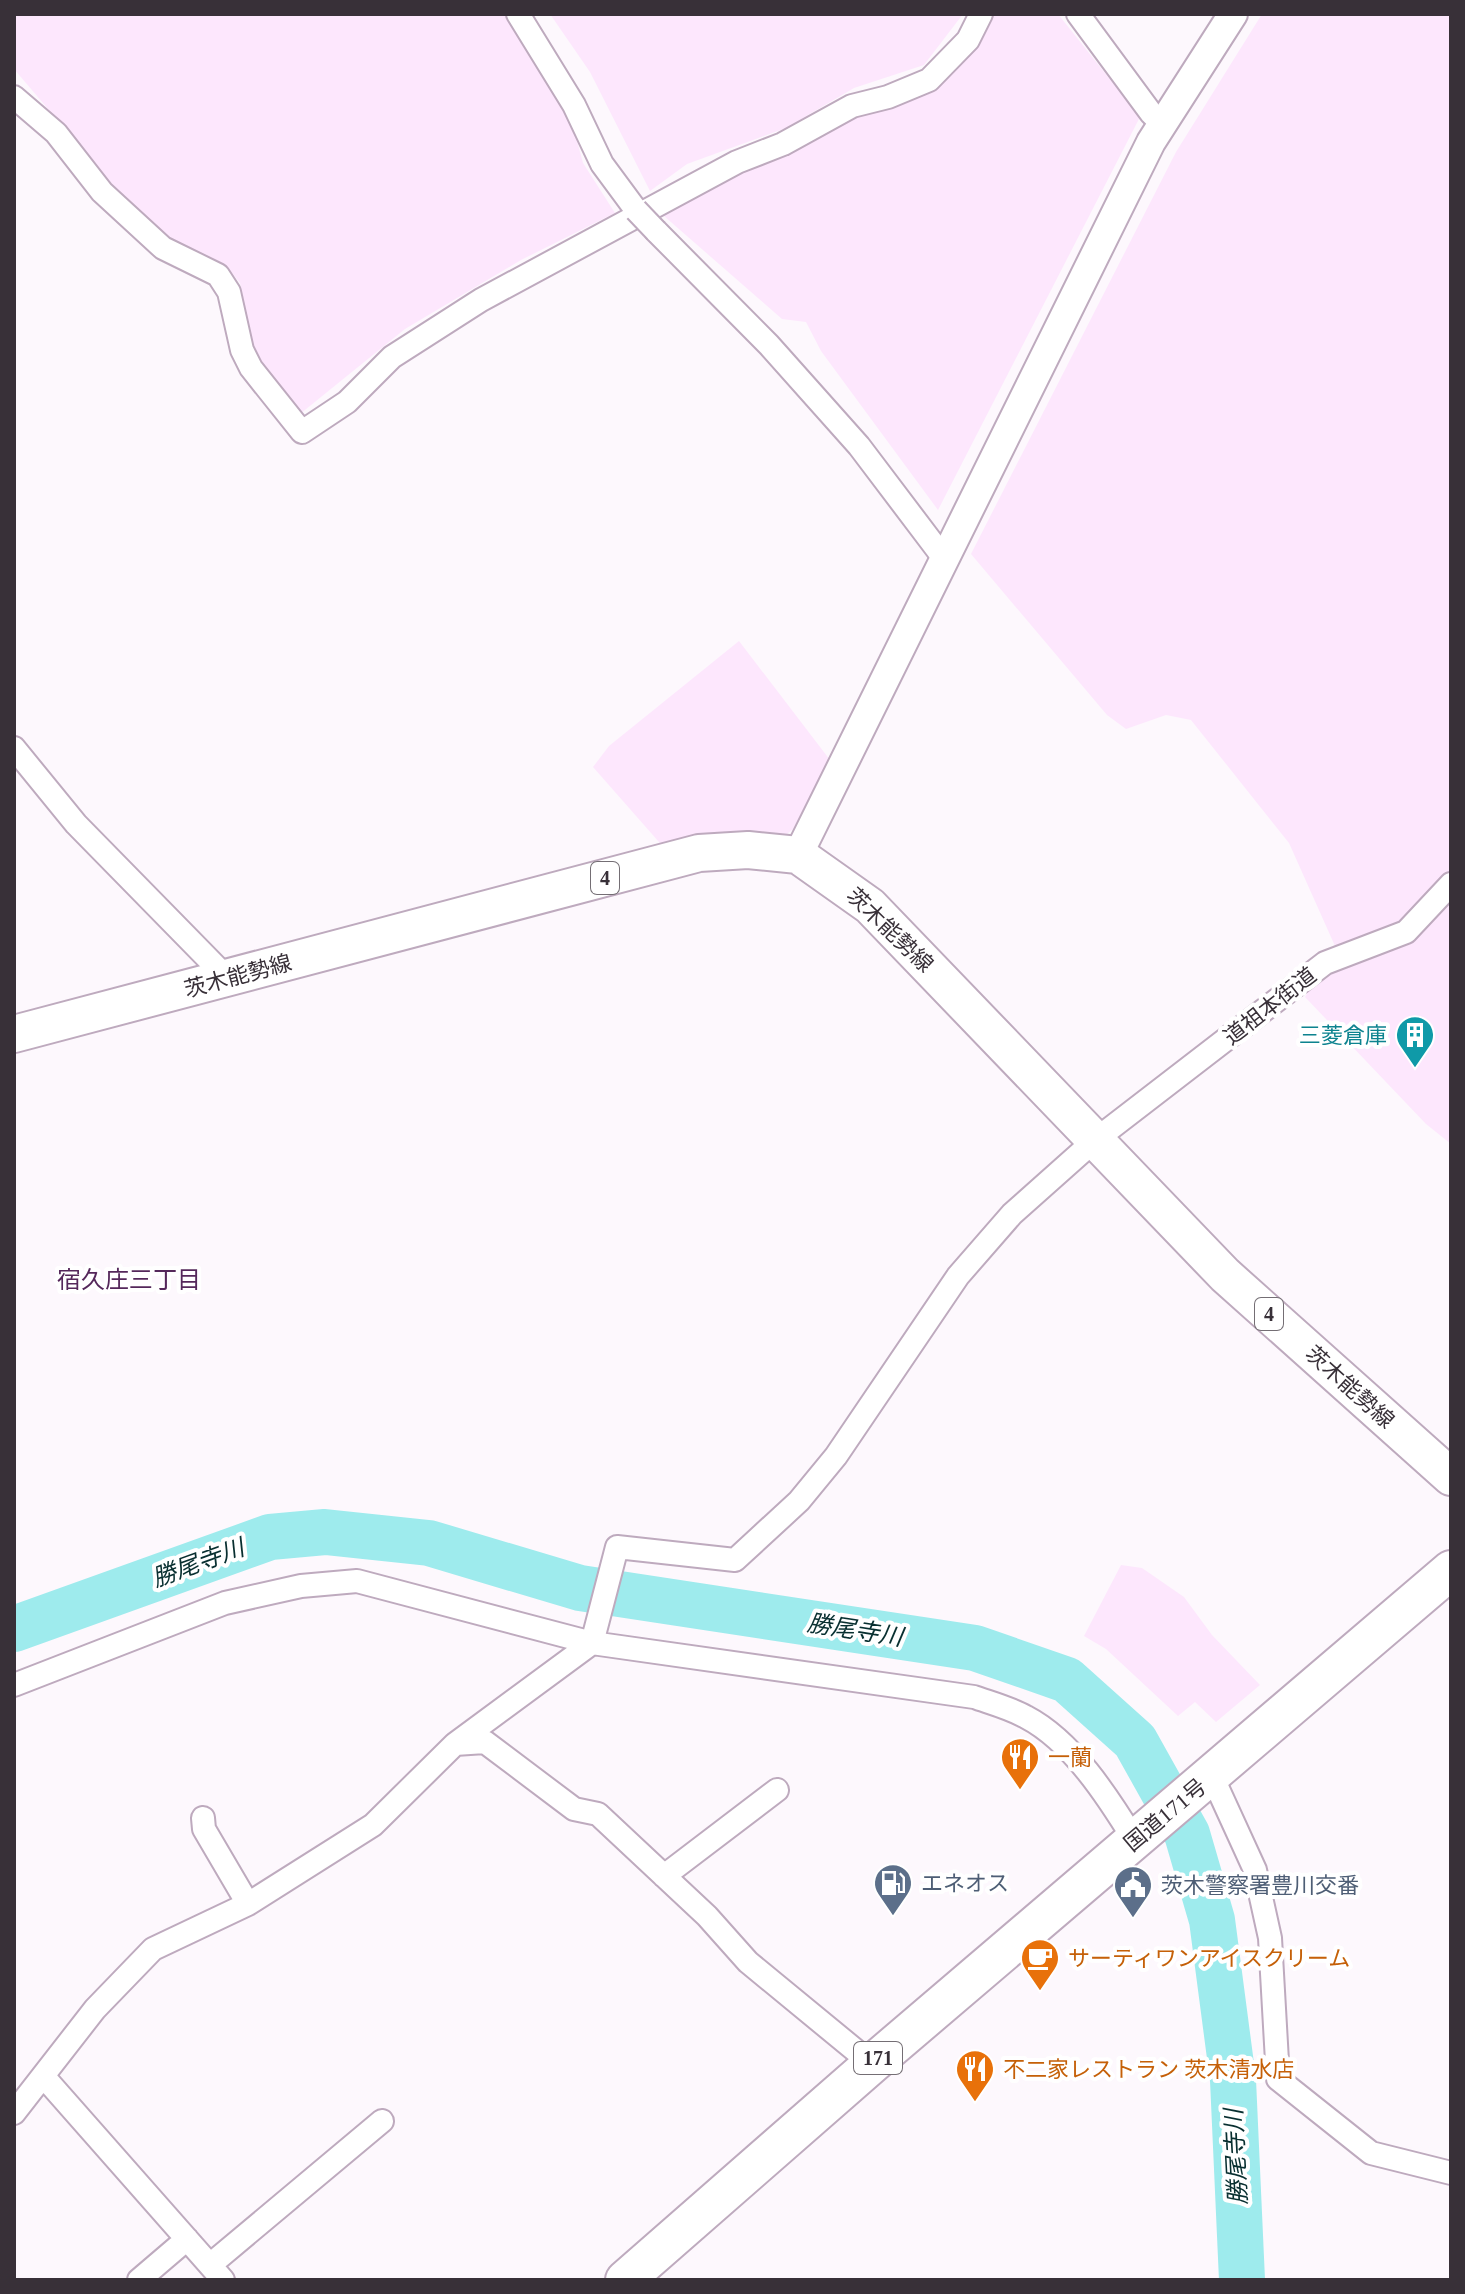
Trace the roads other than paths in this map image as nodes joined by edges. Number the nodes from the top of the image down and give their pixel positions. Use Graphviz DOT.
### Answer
graph roads {
  1 [pos="518,14"];
  2 [pos="981,14"];
  3 [pos="1078,14"];
  4 [pos="1233,14"];
  5 [pos="14,97"];
  6 [pos="1162,124"];
  7 [pos="943,557"];
  8 [pos="14,748"];
  9 [pos="798,855"];
  10 [pos="1451,884"];
  11 [pos="228,979"];
  12 [pos="14,1034"];
  13 [pos="1094,1141"];
  14 [pos="1451,1477"];
  15 [pos="1451,1570"];
  16 [pos="592,1643"];
  17 [pos="14,1685"];
  18 [pos="455,1744"];
  19 [pos="1212,1776"];
  20 [pos="777,1790"];
  21 [pos="203,1818"];
  22 [pos="1135,1841"];
  23 [pos="664,1876"];
  24 [pos="248,1904"];
  25 [pos="872,2064"];
  26 [pos="44,2077"];
  27 [pos="14,2113"];
  28 [pos="382,2121"];
  29 [pos="1451,2173"];
  30 [pos="187,2239"];
  31 [pos="217,2272"];
  32 [pos="139,2280"];
  33 [pos="625,2280"];
  1 -- 7 [label="street, bridge"];
  2 -- 5 [label="street"];
  3 -- 6 [label="street"];
  4 -- 6 [label="street"];
  6 -- 7 [label="street"];
  7 -- 9 [label="street"];
  8 -- 11 [label="street"];
  9 -- 11 [label="main road, 茨木能勢線 / 4"];
  9 -- 13 [label="main road, 茨木能勢線 / 4"];
  10 -- 13 [label="street, 道祖本街道"];
  11 -- 12 [label="main road, 茨木能勢線 / 4"];
  13 -- 14 [label="main road, 茨木能勢線 / 4"];
  13 -- 16 [label="street, 道祖本街道"];
  15 -- 19 [label="highway, 国道171号 / 171"];
  16 -- 17 [label="street"];
  16 -- 18 [label="street"];
  16 -- 22 [label="street"];
  18 -- 23 [label="street"];
  18 -- 24 [label="street"];
  19 -- 22 [label="highway, 国道171号 / 171"];
  19 -- 29 [label="street"];
  20 -- 23 [label="street"];
  21 -- 24 [label="street"];
  22 -- 25 [label="highway, 国道171号 / 171"];
  23 -- 25 [label="street"];
  24 -- 26 [label="street"];
  25 -- 33 [label="highway, 国道171号 / 171"];
  26 -- 27 [label="street"];
  26 -- 30 [label="street"];
  28 -- 31 [label="street"];
  30 -- 31 [label="street"];
  30 -- 32 [label="street"];
}
